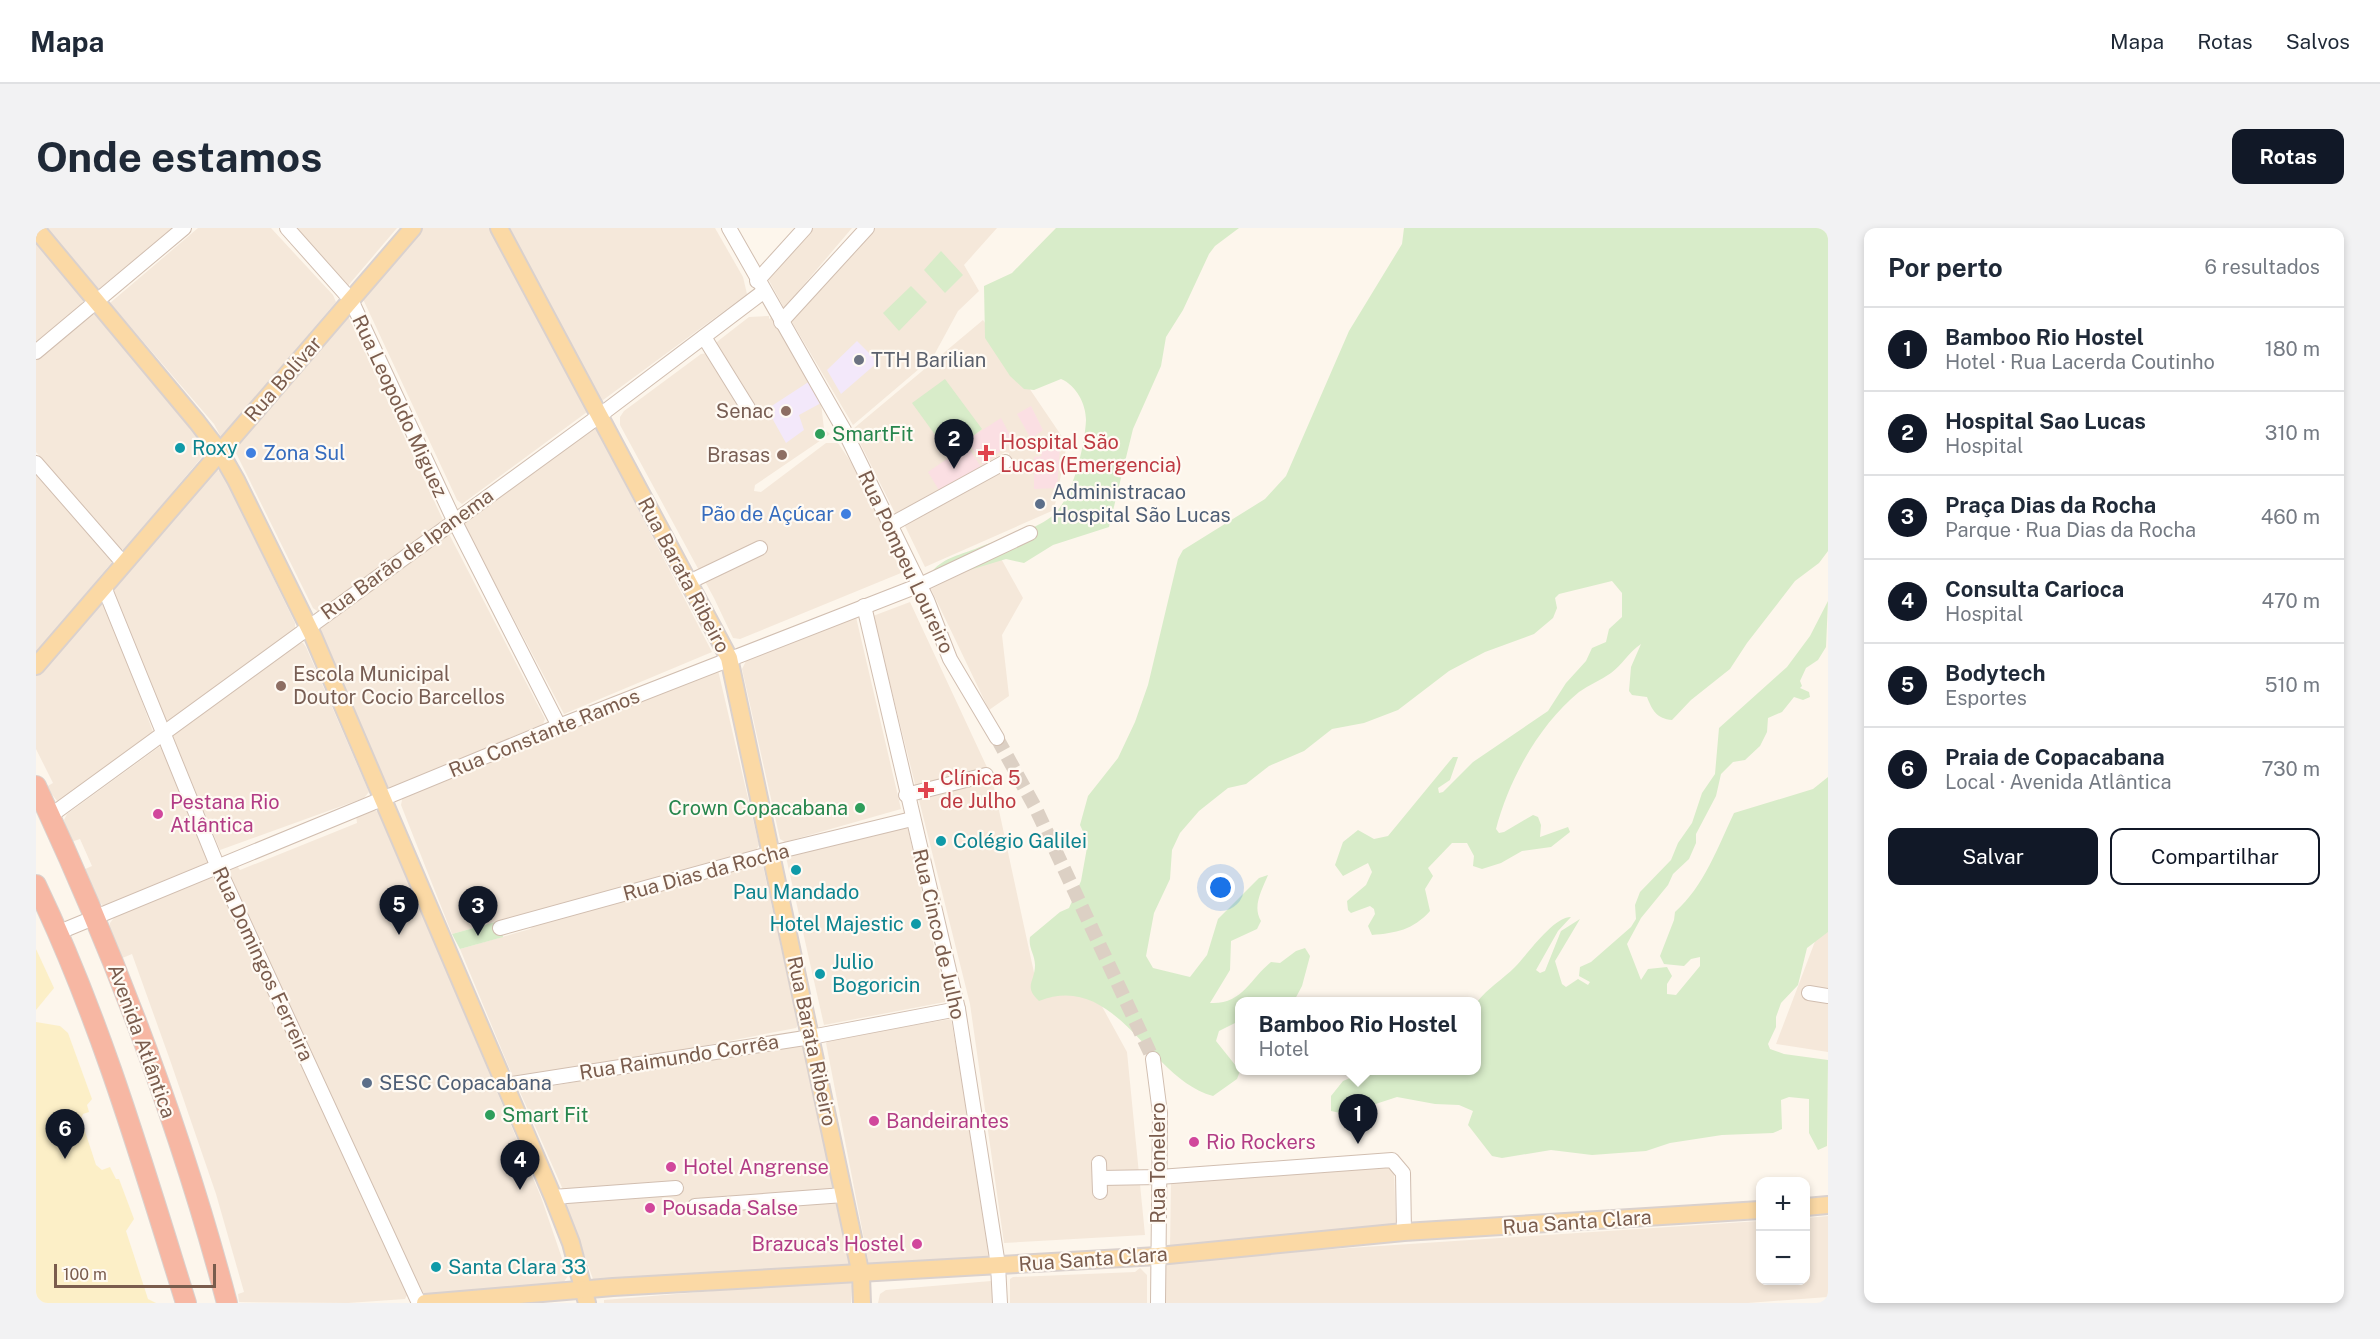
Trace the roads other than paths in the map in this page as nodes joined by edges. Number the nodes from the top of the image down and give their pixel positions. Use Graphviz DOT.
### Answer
graph roads {
  1 [pos="184,228"];
  2 [pos="287,228"];
  3 [pos="413,228"];
  4 [pos="499,228"];
  5 [pos="805,228"];
  6 [pos="867,228"];
  7 [pos="36,229"];
  8 [pos="735,231"];
  9 [pos="760,287"];
  10 [pos="351,300"];
  11 [pos="97,303"];
  12 [pos="781,322"];
  13 [pos="704,337"];
  14 [pos="36,352"];
  15 [pos="748,408"];
  16 [pos="599,416"];
  17 [pos="220,452"];
  18 [pos="1005,462"];
  19 [pos="36,463"];
  20 [pos="454,520"];
  21 [pos="892,524"];
  22 [pos="1030,533"];
  23 [pos="760,548"];
  24 [pos="124,564"];
  25 [pos="689,582"];
  26 [pos="920,585"];
  27 [pos="104,587"];
  28 [pos="864,606"];
  29 [pos="309,626"];
  30 [pos="729,658"];
  31 [pos="36,666"];
  32 [pos="559,726"];
  33 [pos="163,735"];
  34 [pos="997,738"];
  35 [pos="986,775"];
  36 [pos="36,786"];
  37 [pos="906,795"];
  38 [pos="382,799"];
  39 [pos="50,816"];
  40 [pos="912,819"];
  41 [pos="772,853"];
  42 [pos="217,865"];
  43 [pos="36,885"];
  44 [pos="95,917"];
  45 [pos="500,928"];
  46 [pos="57,933"];
  47 [pos="1809,993"];
  48 [pos="1828,996"];
  49 [pos="958,1009"];
  50 [pos="812,1036"];
  51 [pos="1153,1059"];
  52 [pos="506,1085"];
  53 [pos="1099,1163"];
  54 [pos="1159,1177"];
  55 [pos="676,1188"];
  56 [pos="844,1195"];
  57 [pos="554,1197"];
  58 [pos="1828,1205"];
  59 [pos="695,1206"];
  60 [pos="1810,1206"];
  61 [pos="1756,1210"];
  62 [pos="1404,1232"];
  63 [pos="1158,1256"];
  64 [pos="998,1265"];
  65 [pos="861,1275"];
  66 [pos="585,1296"];
  67 [pos="186,1303"];
  68 [pos="227,1303"];
  69 [pos="419,1303"];
  70 [pos="425,1303"];
  71 [pos="862,1303"];
  72 [pos="1000,1303"];
  73 [pos="1158,1303"];
  1 -- 11 [label="street"];
  2 -- 10 [label="street, Rua Leopoldo Miguez"];
  3 -- 10 [label="main road, Rua Bolívar"];
  4 -- 16 [label="main road, Rua Barata Ribeiro"];
  5 -- 9 [label="street, Rua Barão de Ipanema"];
  6 -- 12 [label="street"];
  7 -- 11 [label="main road"];
  8 -- 9 [label="street, Rua Pompeu Loureiro"];
  9 -- 12 [label="street, Rua Pompeu Loureiro"];
  9 -- 13 [label="street, Rua Barão de Ipanema"];
  10 -- 17 [label="main road, Rua Bolívar"];
  10 -- 20 [label="street, Rua Leopoldo Miguez"];
  11 -- 14 [label="street"];
  11 -- 17 [label="main road"];
  12 -- 21 [label="street, Rua Pompeu Loureiro"];
  13 -- 15 [label="street"];
  13 -- 16 [label="street, Rua Barão de Ipanema"];
  16 -- 20 [label="street, Rua Barão de Ipanema"];
  16 -- 25 [label="main road, Rua Barata Ribeiro"];
  17 -- 24 [label="main road, Rua Bolívar"];
  17 -- 29 [label="main road"];
  18 -- 21 [label="street"];
  19 -- 24 [label="street"];
  20 -- 29 [label="street, Rua Barão de Ipanema"];
  20 -- 32 [label="street, Rua Leopoldo Miguez"];
  21 -- 26 [label="street, Rua Pompeu Loureiro"];
  22 -- 26 [label="street, Rua Constante Ramos"];
  23 -- 25 [label="street"];
  24 -- 27 [label="main road, Rua Bolívar"];
  25 -- 30 [label="main road, Rua Barata Ribeiro"];
  26 -- 28 [label="street, Rua Constante Ramos"];
  26 -- 34 [label="street, Rua Pompeu Loureiro"];
  27 -- 31 [label="main road, Rua Bolívar"];
  27 -- 33 [label="street, Rua Domingos Ferreira"];
  28 -- 30 [label="street, Rua Constante Ramos"];
  28 -- 37 [label="street, Rua Cinco de Julho"];
  29 -- 33 [label="street, Rua Barão de Ipanema"];
  29 -- 38 [label="main road"];
  30 -- 32 [label="street, Rua Constante Ramos"];
  30 -- 41 [label="main road, Rua Barata Ribeiro"];
  32 -- 38 [label="street, Rua Constante Ramos"];
  33 -- 39 [label="street, Rua Barão de Ipanema"];
  33 -- 42 [label="street, Rua Domingos Ferreira"];
  35 -- 37 [label="street"];
  36 -- 39 [label="highway, Avenida Atlântica"];
  37 -- 40 [label="street, Rua Cinco de Julho"];
  38 -- 42 [label="street, Rua Constante Ramos"];
  38 -- 52 [label="main road"];
  39 -- 44 [label="highway, Avenida Atlântica"];
  40 -- 41 [label="street, Rua Dias da Rocha"];
  40 -- 49 [label="street, Rua Cinco de Julho"];
  41 -- 45 [label="street, Rua Dias da Rocha"];
  41 -- 50 [label="main road, Rua Barata Ribeiro"];
  42 -- 44 [label="street, Rua Constante Ramos"];
  42 -- 69 [label="street, Rua Domingos Ferreira"];
  43 -- 46 [label="highway, Avenida Atlântica"];
  44 -- 46 [label="street, Rua Constante Ramos"];
  44 -- 68 [label="highway, Avenida Atlântica"];
  46 -- 67 [label="highway, Avenida Atlântica"];
  47 -- 48 [label="street"];
  49 -- 50 [label="street, Rua Raimundo Corrêa"];
  49 -- 64 [label="street, Rua Cinco de Julho"];
  50 -- 52 [label="street, Rua Raimundo Corrêa"];
  50 -- 56 [label="main road, Rua Barata Ribeiro"];
  51 -- 54 [label="street, Rua Tonelero"];
  52 -- 57 [label="main road"];
  53 -- 54 [label="street"];
  54 -- 62 [label="street"];
  54 -- 63 [label="street, Rua Tonelero"];
  55 -- 57 [label="street"];
  56 -- 59 [label="street"];
  56 -- 65 [label="main road, Rua Barata Ribeiro"];
  57 -- 66 [label="main road"];
  58 -- 60 [label="main road"];
  61 -- 62 [label="main road, Rua Santa Clara"];
  62 -- 63 [label="main road, Rua Santa Clara"];
  63 -- 64 [label="main road, Rua Santa Clara"];
  63 -- 73 [label="street, Rua Tonelero"];
  64 -- 65 [label="main road, Rua Santa Clara"];
  64 -- 72 [label="street, Rua Cinco de Julho"];
  65 -- 66 [label="main road, Rua Santa Clara"];
  65 -- 71 [label="main road, Rua Barata Ribeiro"];
  66 -- 70 [label="main road, Rua Santa Clara"];
}
